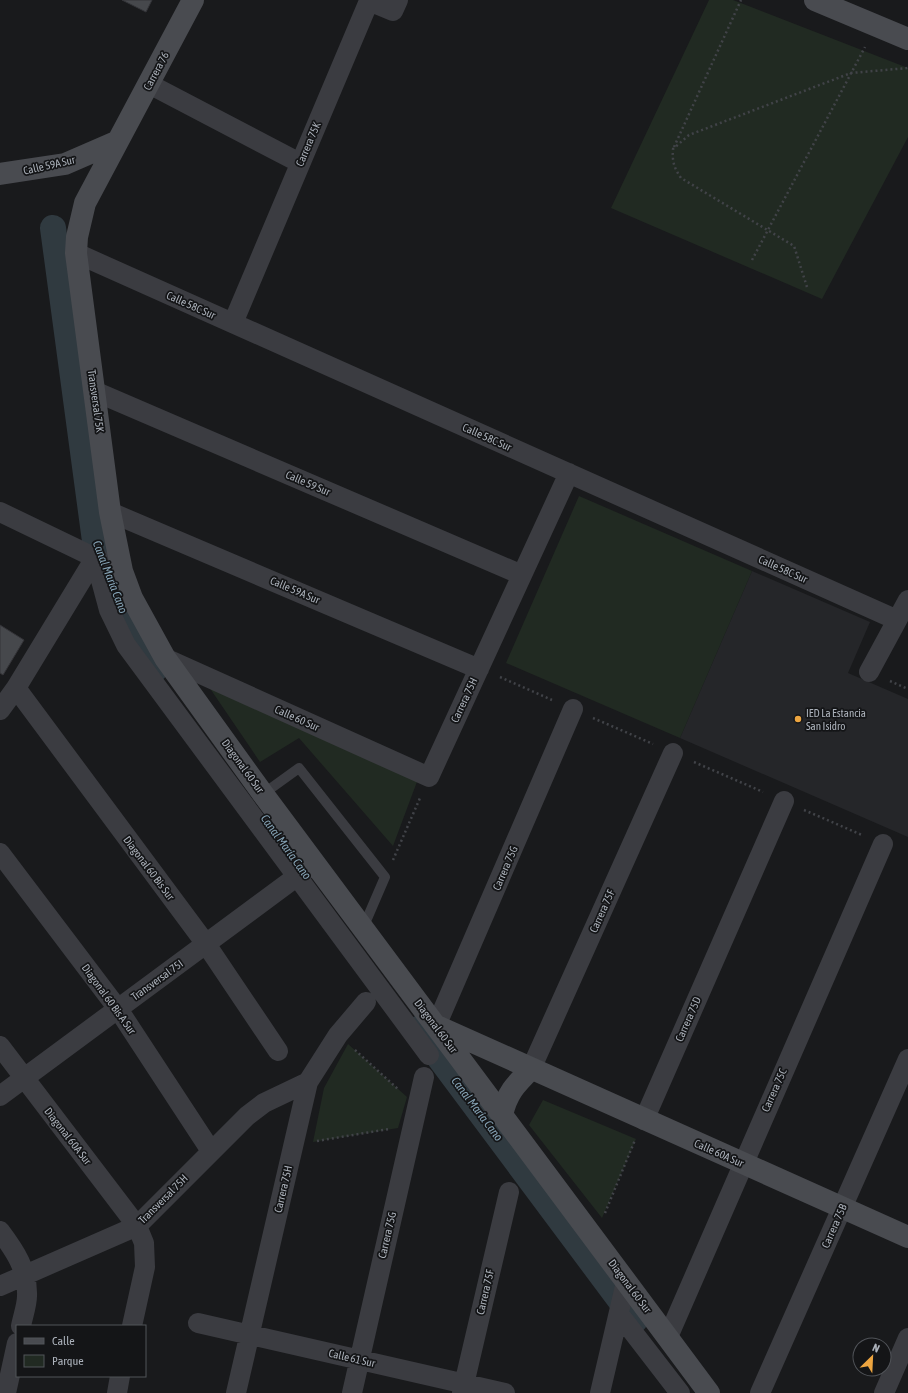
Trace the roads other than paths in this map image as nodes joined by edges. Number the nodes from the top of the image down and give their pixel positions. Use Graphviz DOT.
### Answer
graph roads {
  1 [pos="193,0"];
  2 [pos="398,0"];
  3 [pos="815,0"];
  4 [pos="908,39"];
  5 [pos="149,84"];
  6 [pos="118,141"];
  7 [pos="300,163"];
  8 [pos="0,174"];
  9 [pos="76,253"];
  10 [pos="233,323"];
  11 [pos="94,391"];
  12 [pos="569,473"];
  13 [pos="110,512"];
  14 [pos="0,513"];
  15 [pos="95,558"];
  16 [pos="122,571"];
  17 [pos="522,575"];
  18 [pos="908,600"];
  19 [pos="897,620"];
  20 [pos="165,658"];
  21 [pos="479,668"];
  22 [pos="869,672"];
  23 [pos="16,688"];
  24 [pos="573,709"];
  25 [pos="0,710"];
  26 [pos="673,753"];
  27 [pos="429,778"];
  28 [pos="264,794"];
  29 [pos="784,801"];
  30 [pos="882,844"];
  31 [pos="0,853"];
  32 [pos="315,864"];
  33 [pos="296,877"];
  34 [pos="363,928"];
  35 [pos="206,944"];
  36 [pos="366,1002"];
  37 [pos="118,1009"];
  38 [pos="436,1026"];
  39 [pos="0,1046"];
  40 [pos="278,1051"];
  41 [pos="429,1055"];
  42 [pos="908,1059"];
  43 [pos="530,1070"];
  44 [pos="424,1077"];
  45 [pos="23,1079"];
  46 [pos="308,1082"];
  47 [pos="0,1096"];
  48 [pos="502,1115"];
  49 [pos="644,1120"];
  50 [pos="211,1151"];
  51 [pos="742,1163"];
  52 [pos="509,1192"];
  53 [pos="842,1208"];
  54 [pos="137,1226"];
  55 [pos="0,1231"];
  56 [pos="908,1237"];
  57 [pos="25,1276"];
  58 [pos="626,1282"];
  59 [pos="0,1286"];
  60 [pos="618,1314"];
  61 [pos="198,1323"];
  62 [pos="21,1325"];
  63 [pos="132,1325"];
  64 [pos="249,1335"];
  65 [pos="668,1338"];
  66 [pos="908,1338"];
  67 [pos="16,1348"];
  68 [pos="359,1360"];
  69 [pos="120,1377"];
  70 [pos="463,1388"];
  71 [pos="6,1393"];
  72 [pos="117,1393"];
  73 [pos="236,1393"];
  74 [pos="352,1393"];
  75 [pos="505,1393"];
  76 [pos="600,1393"];
  77 [pos="680,1393"];
  78 [pos="709,1393"];
  79 [pos="760,1393"];
  80 [pos="884,1393"];
  1 -- 5 [label="street, Carrera 76"];
  2 -- 7 [label="street, Carrera 75K"];
  3 -- 4 [label="street"];
  5 -- 6 [label="street, Carrera 76"];
  5 -- 7 [label="street"];
  6 -- 8 [label="street, Calle 59A Sur"];
  6 -- 9 [label="street, Transversal 75K"];
  7 -- 10 [label="street, Carrera 75K"];
  9 -- 10 [label="street, Calle 58C Sur"];
  9 -- 11 [label="street, Transversal 75K"];
  10 -- 12 [label="street, Calle 58C Sur"];
  11 -- 13 [label="street, Transversal 75K"];
  11 -- 17 [label="street, Calle 59 Sur"];
  12 -- 17 [label="street, Carrera 75H"];
  12 -- 19 [label="street, Calle 58C Sur"];
  13 -- 16 [label="street, Transversal 75K"];
  13 -- 21 [label="street, Calle 59A Sur"];
  14 -- 15 [label="street"];
  15 -- 16 [label="street"];
  15 -- 23 [label="street"];
  15 -- 33 [label="street, Diagonal 60 Sur"];
  16 -- 20 [label="street, Transversal 75K"];
  17 -- 21 [label="street, Carrera 75H"];
  18 -- 19 [label="street"];
  19 -- 22 [label="street"];
  20 -- 27 [label="street, Calle 60 Sur"];
  20 -- 28 [label="street, Diagonal 60 Sur"];
  21 -- 27 [label="street, Carrera 75H"];
  23 -- 25 [label="street"];
  23 -- 35 [label="street, Diagonal 60 Bis Sur"];
  24 -- 38 [label="street, Carrera 75G"];
  26 -- 43 [label="street, Carrera 75F"];
  28 -- 32 [label="street, Diagonal 60 Sur"];
  28 -- 34 [label="lane"];
  29 -- 49 [label="street, Carrera 75D"];
  30 -- 51 [label="street, Carrera 75C"];
  31 -- 37 [label="street, Diagonal 60 Bis A Sur"];
  32 -- 33 [label="street, Transversal 75I"];
  32 -- 34 [label="street, Diagonal 60 Sur"];
  33 -- 35 [label="street, Transversal 75I"];
  33 -- 41 [label="street, Diagonal 60 Sur"];
  34 -- 38 [label="street, Diagonal 60 Sur"];
  35 -- 37 [label="street, Transversal 75I"];
  35 -- 40 [label="street, Diagonal 60 Bis Sur"];
  36 -- 46 [label="street, Carrera 75H"];
  37 -- 45 [label="street, Transversal 75I"];
  37 -- 50 [label="street, Diagonal 60 Bis A Sur"];
  38 -- 43 [label="street, Calle 60A Sur"];
  38 -- 48 [label="street, Diagonal 60 Sur"];
  39 -- 45 [label="street, Diagonal 60A Sur"];
  42 -- 53 [label="street, Carrera 75B"];
  43 -- 48 [label="street"];
  43 -- 49 [label="street, Calle 60A Sur"];
  44 -- 68 [label="street, Carrera 75G"];
  45 -- 47 [label="street, Transversal 75I"];
  45 -- 54 [label="street, Diagonal 60A Sur"];
  46 -- 50 [label="street, Transversal 75H"];
  46 -- 64 [label="street, Carrera 75H"];
  48 -- 58 [label="street, Diagonal 60 Sur"];
  49 -- 51 [label="street, Calle 60A Sur"];
  50 -- 54 [label="street, Transversal 75H"];
  51 -- 53 [label="street, Calle 60A Sur"];
  51 -- 65 [label="street, Carrera 75C"];
  52 -- 70 [label="street, Carrera 75F"];
  53 -- 56 [label="street, Calle 60A Sur"];
  53 -- 79 [label="street, Carrera 75B"];
  54 -- 57 [label="street, Transversal 75H"];
  54 -- 63 [label="street, Diagonal 60A Sur"];
  55 -- 57 [label="street"];
  57 -- 59 [label="street, Transversal 75H"];
  57 -- 62 [label="street"];
  58 -- 60 [label="street"];
  58 -- 65 [label="street, Diagonal 60 Sur"];
  60 -- 76 [label="street"];
  60 -- 77 [label="street"];
  61 -- 64 [label="street, Calle 61 Sur"];
  64 -- 68 [label="street, Calle 61 Sur"];
  64 -- 73 [label="street, Carrera 75H"];
  65 -- 78 [label="street, Diagonal 60 Sur"];
  66 -- 80 [label="street"];
  67 -- 71 [label="street"];
  68 -- 70 [label="street, Calle 61 Sur"];
  68 -- 74 [label="street, Carrera 75G"];
  69 -- 72 [label="street"];
  70 -- 75 [label="street, Calle 61 Sur"];
}
